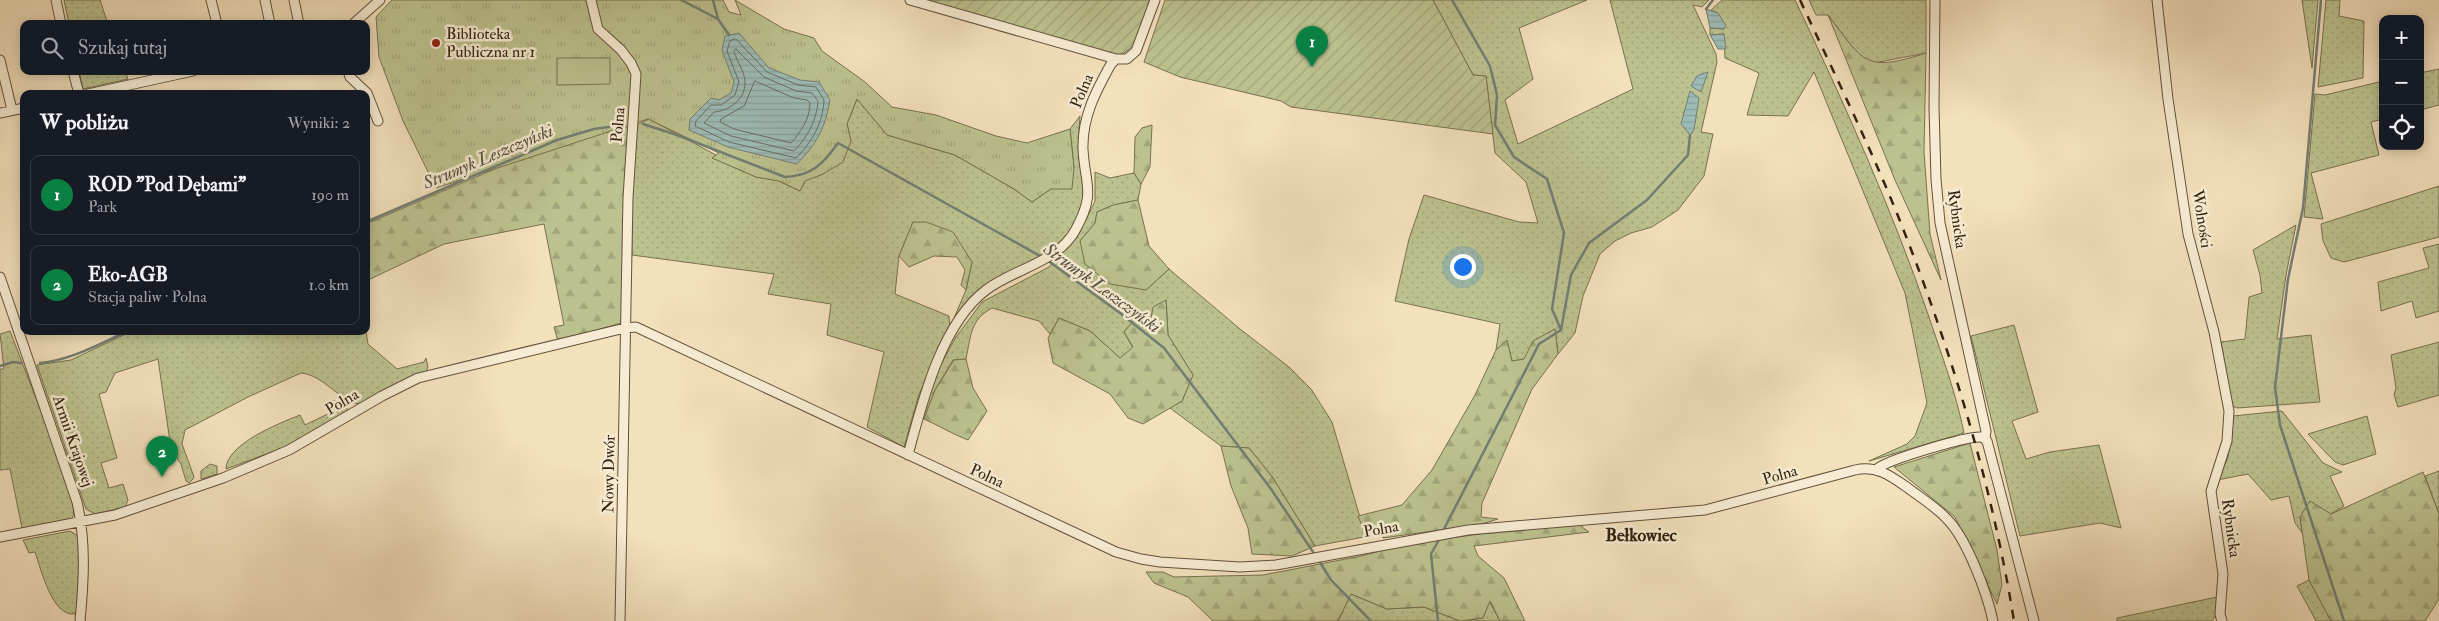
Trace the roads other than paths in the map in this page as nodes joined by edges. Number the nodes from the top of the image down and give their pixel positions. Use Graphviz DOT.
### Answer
graph roads {
  1 [pos="56,0"];
  2 [pos="211,0"];
  3 [pos="265,0"];
  4 [pos="294,0"];
  5 [pos="380,0"];
  6 [pos="591,0"];
  7 [pos="910,0"];
  8 [pos="1155,0"];
  9 [pos="1935,0"];
  10 [pos="2157,0"];
  11 [pos="60,20"];
  12 [pos="216,20"];
  13 [pos="269,20"];
  14 [pos="298,20"];
  15 [pos="358,20"];
  16 [pos="1116,59"];
  17 [pos="0,60"];
  18 [pos="74,75"];
  19 [pos="175,75"];
  20 [pos="349,75"];
  21 [pos="78,90"];
  22 [pos="106,90"];
  23 [pos="364,90"];
  24 [pos="370,101"];
  25 [pos="20,109"];
  26 [pos="12,110"];
  27 [pos="0,113"];
  28 [pos="378,121"];
  29 [pos="0,277"];
  30 [pos="625,328"];
  31 [pos="20,335"];
  32 [pos="20,335"];
  33 [pos="1985,438"];
  34 [pos="2227,441"];
  35 [pos="908,455"];
  36 [pos="1877,469"];
  37 [pos="82,523"];
  38 [pos="0,537"];
  39 [pos="80,618"];
  40 [pos="71,621"];
  41 [pos="620,621"];
  42 [pos="1993,621"];
  43 [pos="2034,621"];
  44 [pos="2222,621"];
  1 -- 11 [label="street"];
  2 -- 12 [label="street"];
  3 -- 13 [label="street"];
  4 -- 14 [label="street"];
  5 -- 15 [label="street"];
  6 -- 30 [label="street, Polna"];
  7 -- 16 [label="street, Polna"];
  8 -- 16 [label="street, Polna"];
  9 -- 33 [label="street, Rybnicka"];
  10 -- 34 [label="street, Wolności"];
  16 -- 35 [label="street, Polna"];
  17 -- 26 [label="street"];
  18 -- 21 [label="street"];
  19 -- 22 [label="street"];
  20 -- 23 [label="street"];
  24 -- 28 [label="street"];
  25 -- 26 [label="street"];
  26 -- 27 [label="street"];
  29 -- 31 [label="street, Armii Krajowej"];
  30 -- 35 [label="street, Polna"];
  30 -- 37 [label="street, Polna"];
  30 -- 41 [label="street, Nowy Dwór"];
  32 -- 37 [label="street, Armii Krajowej"];
  33 -- 36 [label="street"];
  33 -- 43 [label="street, Rybnicka"];
  34 -- 44 [label="street, Rybnicka"];
  35 -- 36 [label="street, Polna"];
  36 -- 42 [label="street"];
  37 -- 38 [label="street, Polna"];
  37 -- 39 [label="street, Armii Krajowej"];
  39 -- 40 [label="street"];
}
